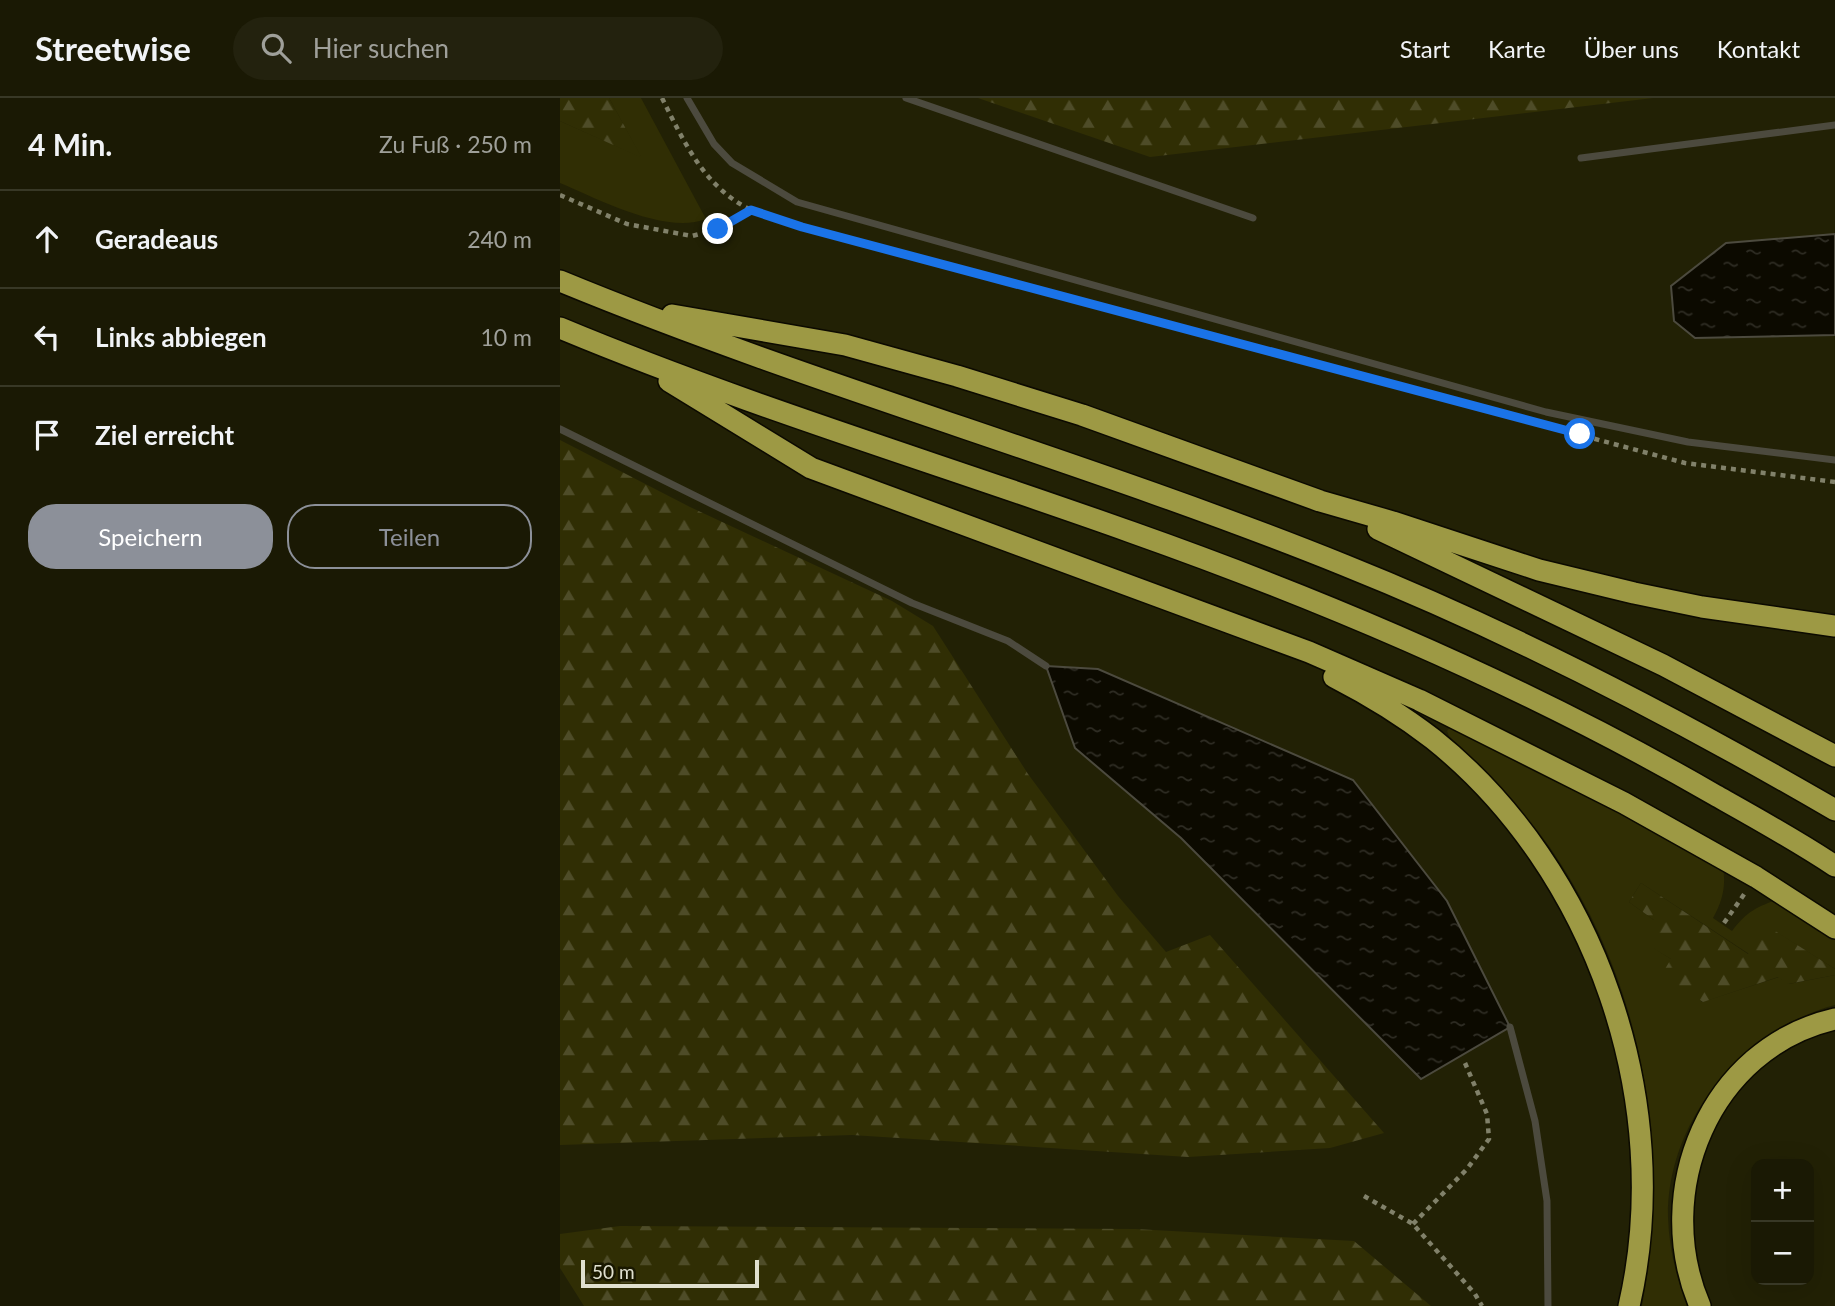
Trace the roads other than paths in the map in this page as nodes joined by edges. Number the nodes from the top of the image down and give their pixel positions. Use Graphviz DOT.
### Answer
graph roads {
  1 [pos="560,281"];
  2 [pos="625,307"];
  3 [pos="560,328"];
  4 [pos="634,359"];
  5 [pos="1320,501"];
  6 [pos="1197,610"];
  7 [pos="1835,626"];
  8 [pos="1835,756"];
  9 [pos="1835,810"];
  10 [pos="1835,866"];
  11 [pos="1835,928"];
  12 [pos="1835,1019"];
  13 [pos="1629,1306"];
  14 [pos="1700,1306"];
  1 -- 2 [label="highway"];
  2 -- 5 [label="highway"];
  2 -- 9 [label="highway"];
  3 -- 4 [label="highway"];
  4 -- 6 [label="highway"];
  4 -- 10 [label="highway"];
  5 -- 7 [label="highway"];
  5 -- 8 [label="highway"];
  6 -- 11 [label="highway"];
  6 -- 13 [label="highway"];
  12 -- 14 [label="highway"];
}
